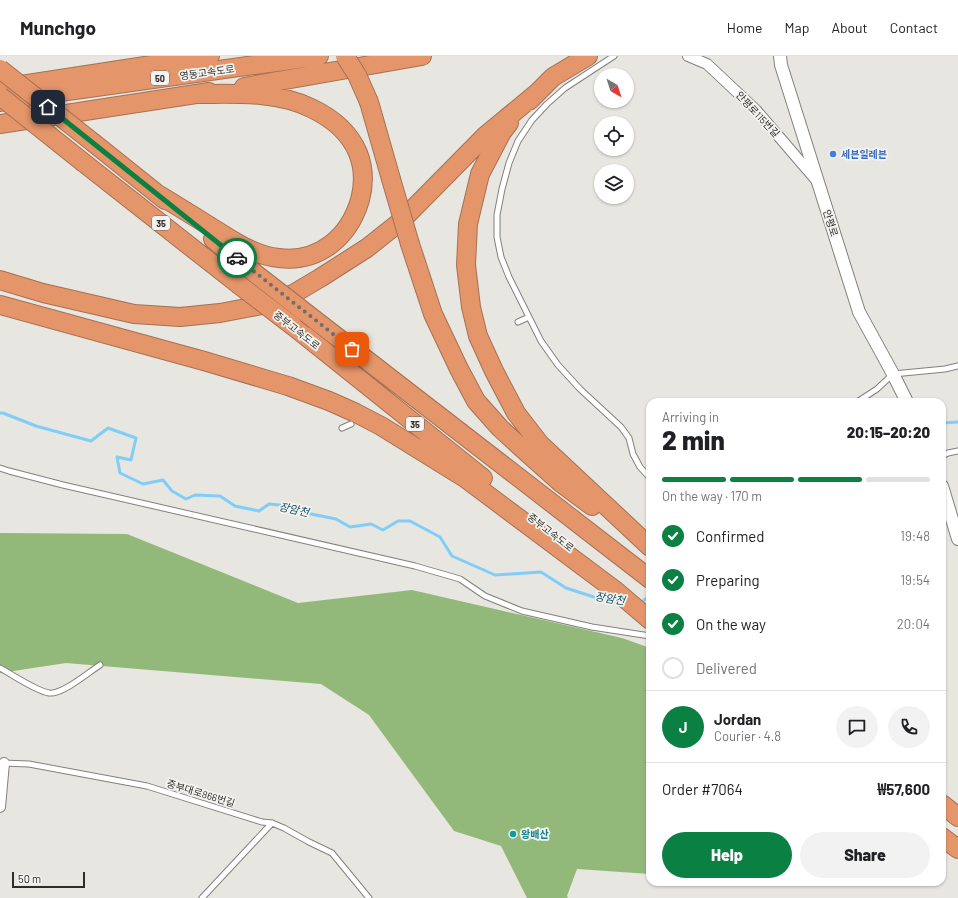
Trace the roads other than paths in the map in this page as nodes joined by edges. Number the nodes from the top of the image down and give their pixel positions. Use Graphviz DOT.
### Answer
graph roads {
  1 [pos="210,56"];
  2 [pos="319,56"];
  3 [pos="345,56"];
  4 [pos="422,56"];
  5 [pos="588,56"];
  6 [pos="614,56"];
  7 [pos="688,56"];
  8 [pos="780,56"];
  9 [pos="0,69"];
  10 [pos="0,88"];
  11 [pos="536,93"];
  12 [pos="198,94"];
  13 [pos="0,96"];
  14 [pos="0,102"];
  15 [pos="0,124"];
  16 [pos="819,183"];
  17 [pos="156,193"];
  18 [pos="0,280"];
  19 [pos="0,305"];
  20 [pos="529,317"];
  21 [pos="518,322"];
  22 [pos="958,366"];
  23 [pos="895,378"];
  24 [pos="863,398"];
  25 [pos="905,398"];
  26 [pos="351,424"];
  27 [pos="342,428"];
  28 [pos="958,451"];
  29 [pos="946,454"];
  30 [pos="0,468"];
  31 [pos="646,474"];
  32 [pos="946,499"];
  33 [pos="958,539"];
  34 [pos="646,544"];
  35 [pos="646,545"];
  36 [pos="646,576"];
  37 [pos="646,607"];
  38 [pos="646,617"];
  39 [pos="646,635"];
  40 [pos="100,665"];
  41 [pos="0,668"];
  42 [pos="2,763"];
  43 [pos="0,807"];
  44 [pos="946,808"];
  45 [pos="958,818"];
  46 [pos="272,823"];
  47 [pos="946,840"];
  48 [pos="958,849"];
  49 [pos="202,898"];
  50 [pos="369,898"];
  1 -- 10 [label="highway, 영동고속도로 / 50"];
  2 -- 14 [label="highway, 영동고속도로 / 50"];
  3 -- 35 [label="highway, bridge"];
  4 -- 12 [label="highway"];
  5 -- 11 [label="highway"];
  6 -- 20 [label="lane"];
  7 -- 16 [label="street, 안평로115번길"];
  8 -- 16 [label="street, 안평로"];
  9 -- 17 [label="highway, 중부고속도로 / 35, bridge"];
  11 -- 18 [label="highway"];
  11 -- 34 [label="highway"];
  12 -- 15 [label="highway"];
  12 -- 17 [label="highway"];
  13 -- 37 [label="highway, 중부고속도로 / 35, bridge"];
  16 -- 23 [label="street, 안평로"];
  17 -- 36 [label="highway, 중부고속도로 / 35, bridge"];
  19 -- 38 [label="highway"];
  20 -- 21 [label="lane"];
  20 -- 31 [label="lane"];
  22 -- 23 [label="lane"];
  23 -- 24 [label="lane"];
  23 -- 25 [label="street, 안평로"];
  26 -- 27 [label="lane"];
  28 -- 29 [label="lane"];
  30 -- 39 [label="lane"];
  32 -- 33 [label="street"];
  40 -- 41 [label="lane"];
  42 -- 43 [label="street"];
  42 -- 46 [label="lane, 중부대로866번길"];
  44 -- 45 [label="highway"];
  46 -- 49 [label="lane"];
  46 -- 50 [label="lane, 중부대로866번길"];
  47 -- 48 [label="highway"];
}
